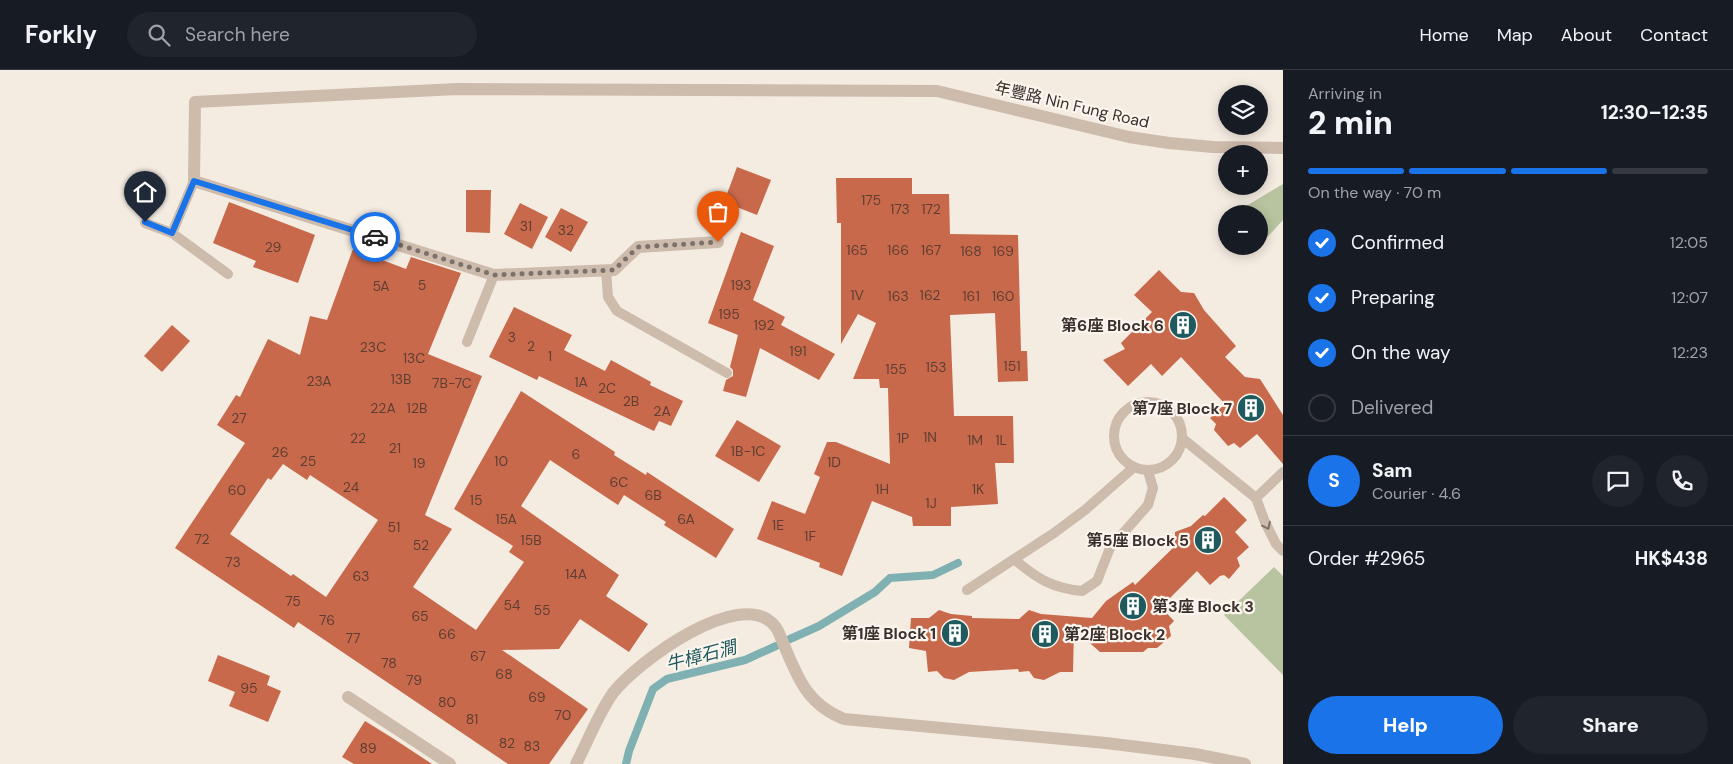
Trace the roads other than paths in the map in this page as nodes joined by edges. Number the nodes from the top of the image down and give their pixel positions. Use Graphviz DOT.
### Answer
graph roads {
  1 [pos="1283,148"];
  2 [pos="194,181"];
  3 [pos="145,222"];
  4 [pos="172,233"];
  5 [pos="718,242"];
  6 [pos="606,270"];
  7 [pos="228,274"];
  8 [pos="494,275"];
  9 [pos="467,342"];
  10 [pos="727,373"];
  11 [pos="1183,439"];
  12 [pos="1134,467"];
  13 [pos="1148,471"];
  14 [pos="1283,472"];
  15 [pos="1256,498"];
  16 [pos="1283,551"];
  17 [pos="1015,560"];
  18 [pos="967,590"];
  19 [pos="348,698"];
  20 [pos="450,764"];
  21 [pos="576,764"];
  22 [pos="1245,764"];
  1 -- 2 [label="street, 年豐路 Nin Fung Road"];
  2 -- 4 [label="lane"];
  2 -- 8 [label="street"];
  3 -- 4 [label="lane"];
  4 -- 7 [label="lane"];
  5 -- 6 [label="street"];
  6 -- 8 [label="street"];
  6 -- 10 [label="lane"];
  8 -- 9 [label="lane"];
  11 -- 12 [label="lane"];
  11 -- 13 [label="lane"];
  11 -- 15 [label="lane"];
  12 -- 13 [label="lane"];
  12 -- 17 [label="lane"];
  13 -- 17 [label="lane"];
  14 -- 15 [label="lane"];
  15 -- 16 [label="lane, one-way"];
  17 -- 18 [label="lane"];
  19 -- 20 [label="street"];
  21 -- 22 [label="street"];
}
